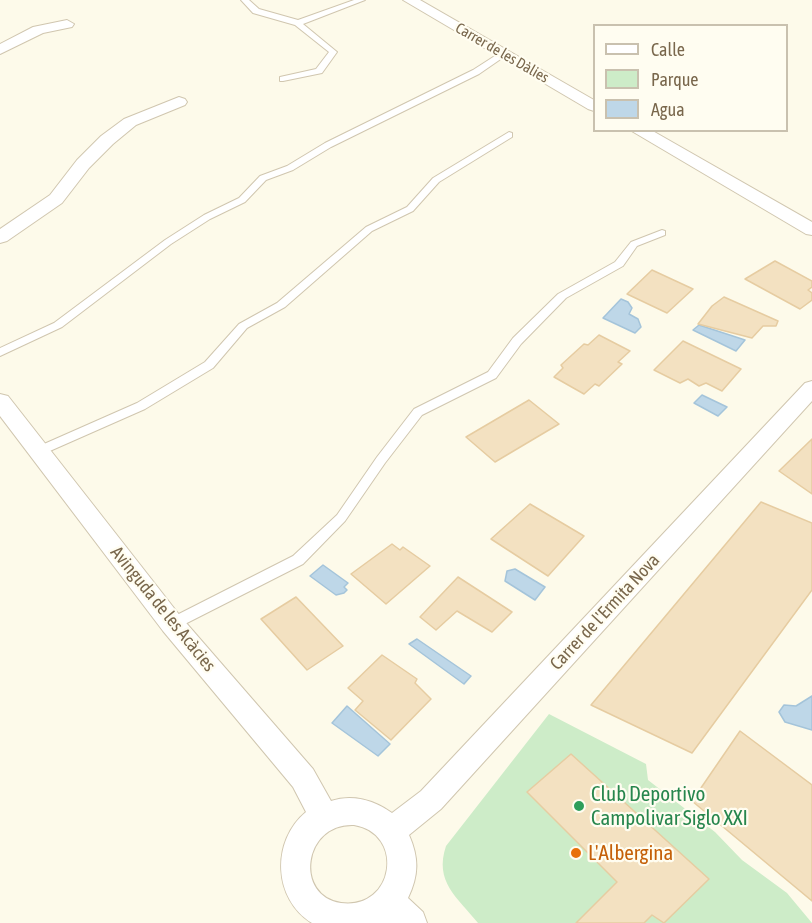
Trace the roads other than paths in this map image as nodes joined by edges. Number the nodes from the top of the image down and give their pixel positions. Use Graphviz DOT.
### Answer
graph roads {
  1 [pos="245,0"];
  2 [pos="361,0"];
  3 [pos="410,0"];
  4 [pos="298,23"];
  5 [pos="67,24"];
  6 [pos="0,50"];
  7 [pos="504,54"];
  8 [pos="283,79"];
  9 [pos="179,102"];
  10 [pos="593,105"];
  11 [pos="641,132"];
  12 [pos="509,135"];
  13 [pos="812,230"];
  14 [pos="662,232"];
  15 [pos="0,237"];
  16 [pos="0,352"];
  17 [pos="812,388"];
  18 [pos="0,401"];
  19 [pos="39,451"];
  20 [pos="172,624"];
  21 [pos="325,818"];
  22 [pos="392,831"];
  23 [pos="389,900"];
  24 [pos="318,918"];
  25 [pos="412,923"];
  1 -- 4 [label="lane"];
  2 -- 4 [label="lane"];
  3 -- 7 [label="street, Carrer de les Dàlies"];
  4 -- 8 [label="lane"];
  5 -- 6 [label="street"];
  7 -- 10 [label="street, Carrer de les Dàlies"];
  7 -- 16 [label="lane"];
  9 -- 15 [label="street"];
  11 -- 13 [label="street"];
  12 -- 19 [label="lane"];
  14 -- 20 [label="lane"];
  17 -- 22 [label="street, Carrer de l'Ermita Nova"];
  18 -- 19 [label="street, Avinguda de les Acàcies"];
  19 -- 20 [label="street, Avinguda de les Acàcies"];
  20 -- 21 [label="street, Avinguda de les Acàcies"];
  21 -- 22 [label="street"];
  21 -- 24 [label="street"];
  22 -- 23 [label="street"];
  23 -- 24 [label="street"];
  23 -- 25 [label="street"];
}
